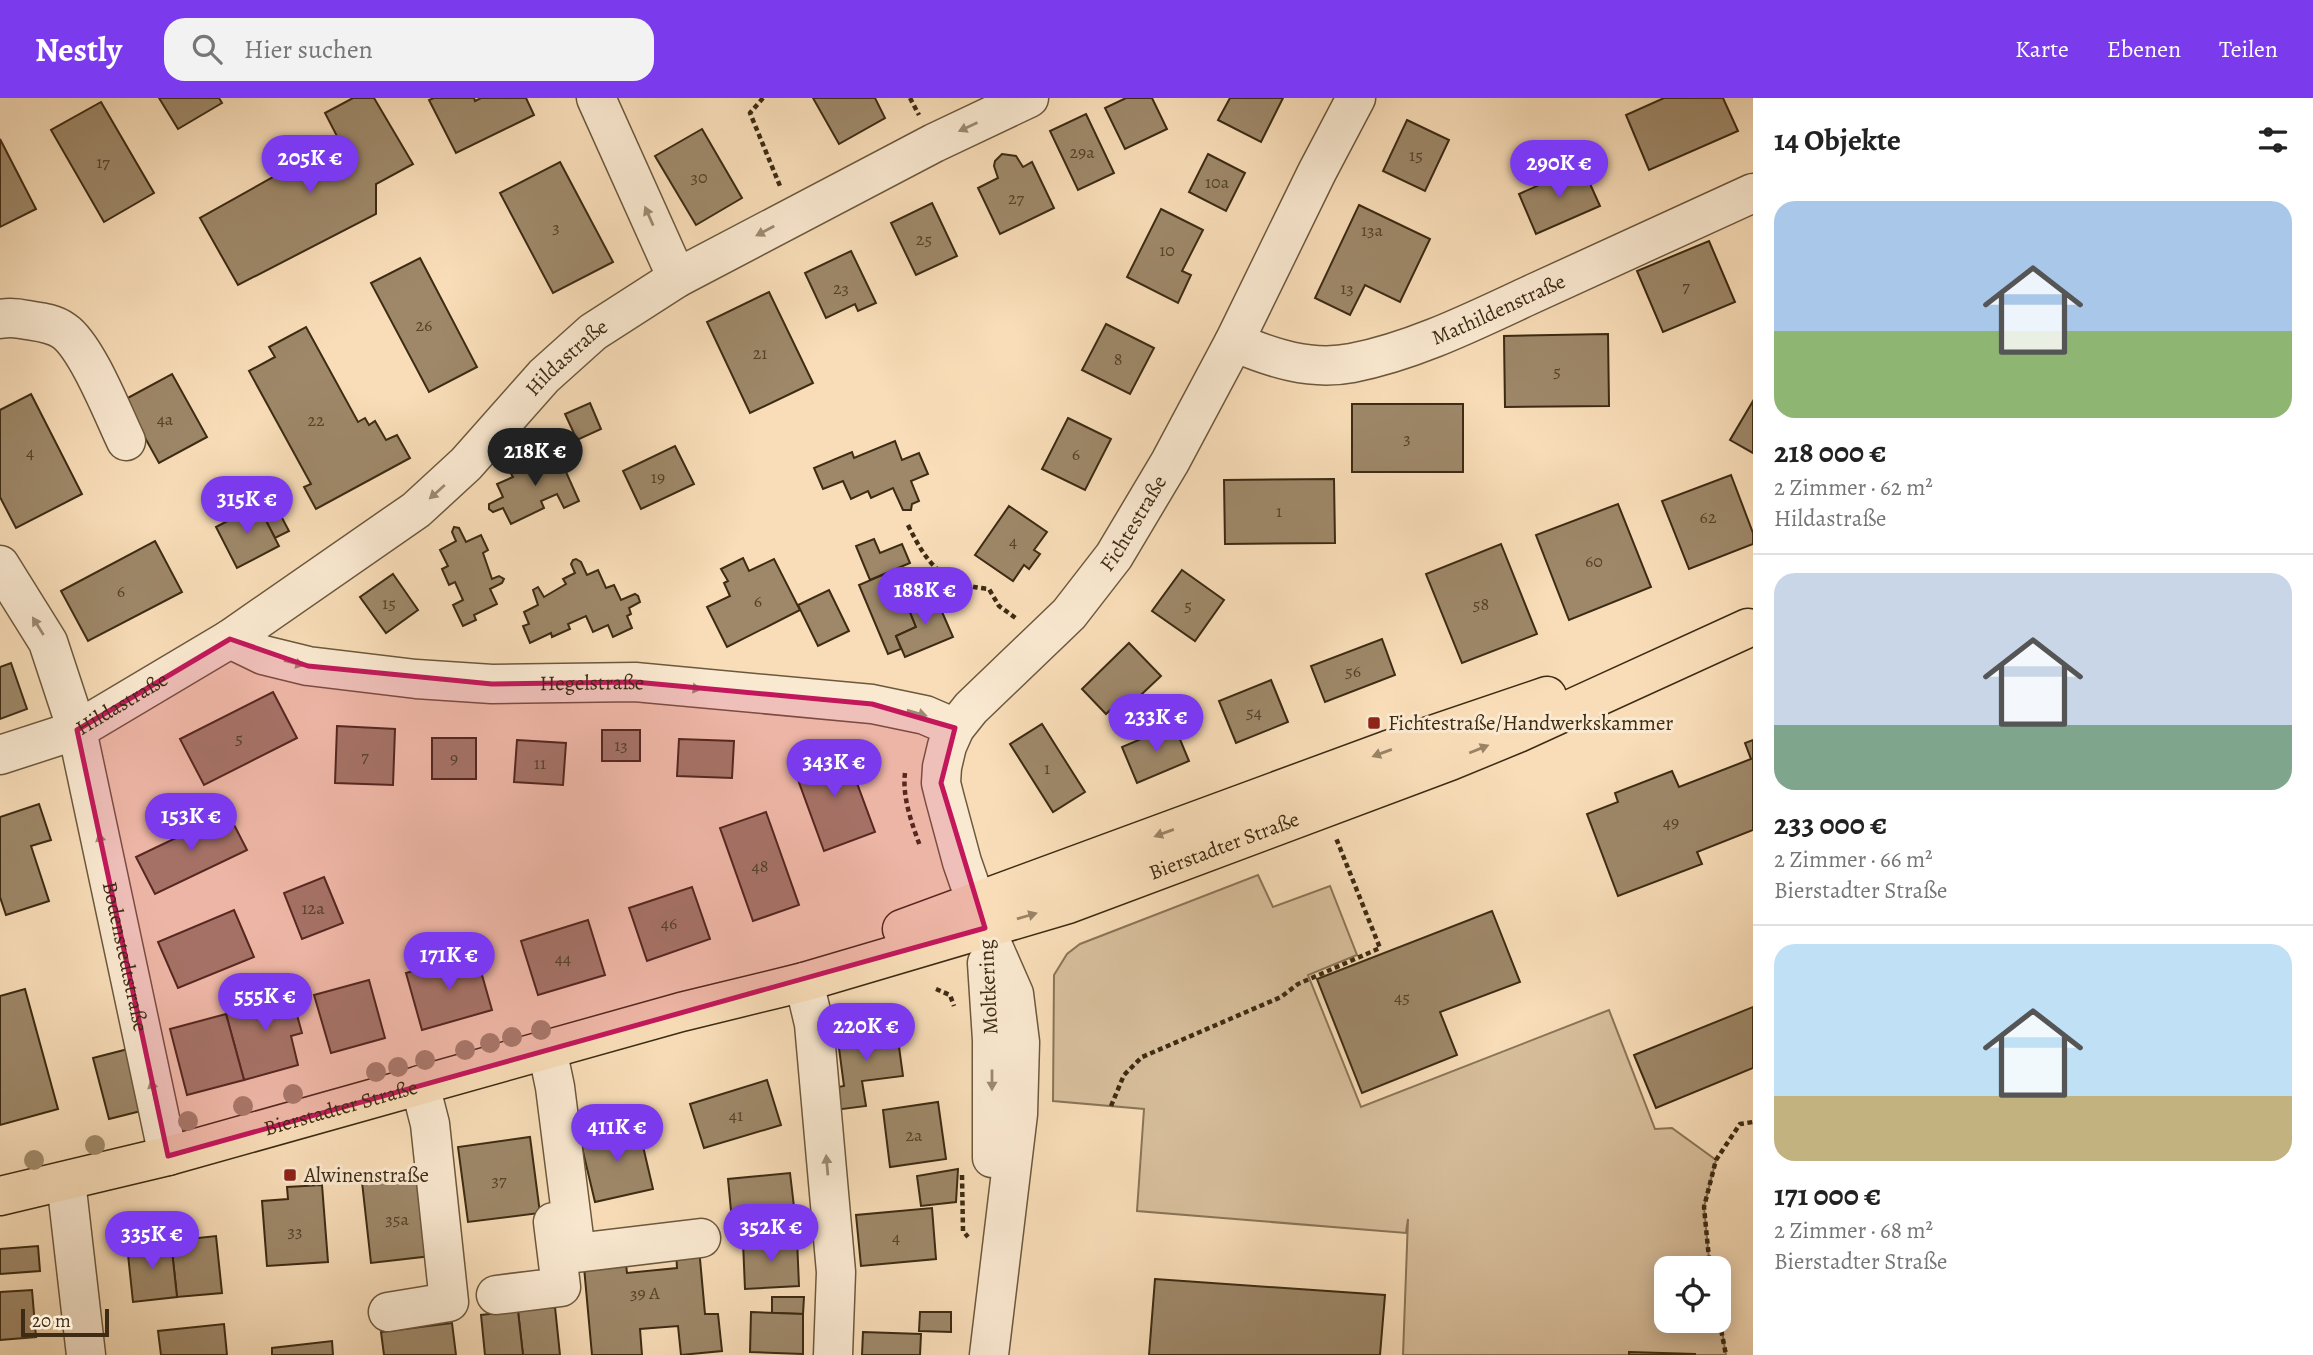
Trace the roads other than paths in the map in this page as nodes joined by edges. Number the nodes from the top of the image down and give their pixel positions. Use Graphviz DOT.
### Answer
graph roads {
  1 [pos="596,98"];
  2 [pos="1029,98"];
  3 [pos="1356,98"];
  4 [pos="1753,192"];
  5 [pos="677,278"];
  6 [pos="0,319"];
  7 [pos="1234,342"];
  8 [pos="126,441"];
  9 [pos="0,565"];
  10 [pos="1751,627"];
  11 [pos="230,639"];
  12 [pos="955,728"];
  13 [pos="77,730"];
  14 [pos="0,755"];
  15 [pos="981,914"];
  16 [pos="804,982"];
  17 [pos="681,1012"];
  18 [pos="538,1051"];
  19 [pos="420,1085"];
  20 [pos="168,1156"];
  21 [pos="66,1181"];
  22 [pos="0,1196"];
  23 [pos="701,1238"];
  24 [pos="496,1295"];
  25 [pos="388,1312"];
  26 [pos="990,1341"];
  27 [pos="86,1355"];
  28 [pos="832,1355"];
  5 -- 1 [label="street, one-way"];
  2 -- 5 [label="street, Hildastraße, one-way"];
  3 -- 7 [label="street, Fichtestraße"];
  4 -- 7 [label="street, Mathildenstraße"];
  5 -- 11 [label="street, Hildastraße, one-way"];
  6 -- 8 [label="street"];
  7 -- 12 [label="street, Fichtestraße"];
  13 -- 9 [label="street, Bodenstedtstraße, one-way"];
  10 -- 15 [label="main road, Bierstadter Straße, one-way"];
  15 -- 10 [label="main road, Bierstadter Straße, one-way"];
  11 -- 12 [label="street, Hegelstraße, one-way"];
  11 -- 13 [label="street, Hildastraße"];
  12 -- 15 [label="street, Fichtestraße"];
  13 -- 14 [label="street, Hildastraße"];
  20 -- 13 [label="street, Bodenstedtstraße, one-way"];
  15 -- 16 [label="main road, Bierstadter Straße"];
  15 -- 17 [label="main road, Bierstadter Straße"];
  15 -- 26 [label="street, Moltkering"];
  16 -- 17 [label="main road, Bierstadter Straße"];
  28 -- 16 [label="street, one-way"];
  17 -- 18 [label="main road, Bierstadter Straße"];
  18 -- 19 [label="main road, Bierstadter Straße"];
  18 -- 23 [label="street"];
  18 -- 24 [label="street"];
  19 -- 20 [label="main road, Bierstadter Straße"];
  19 -- 25 [label="street"];
  20 -- 21 [label="main road, Bierstadter Straße"];
  21 -- 22 [label="main road, Bierstadter Straße"];
  21 -- 27 [label="street"];
}
